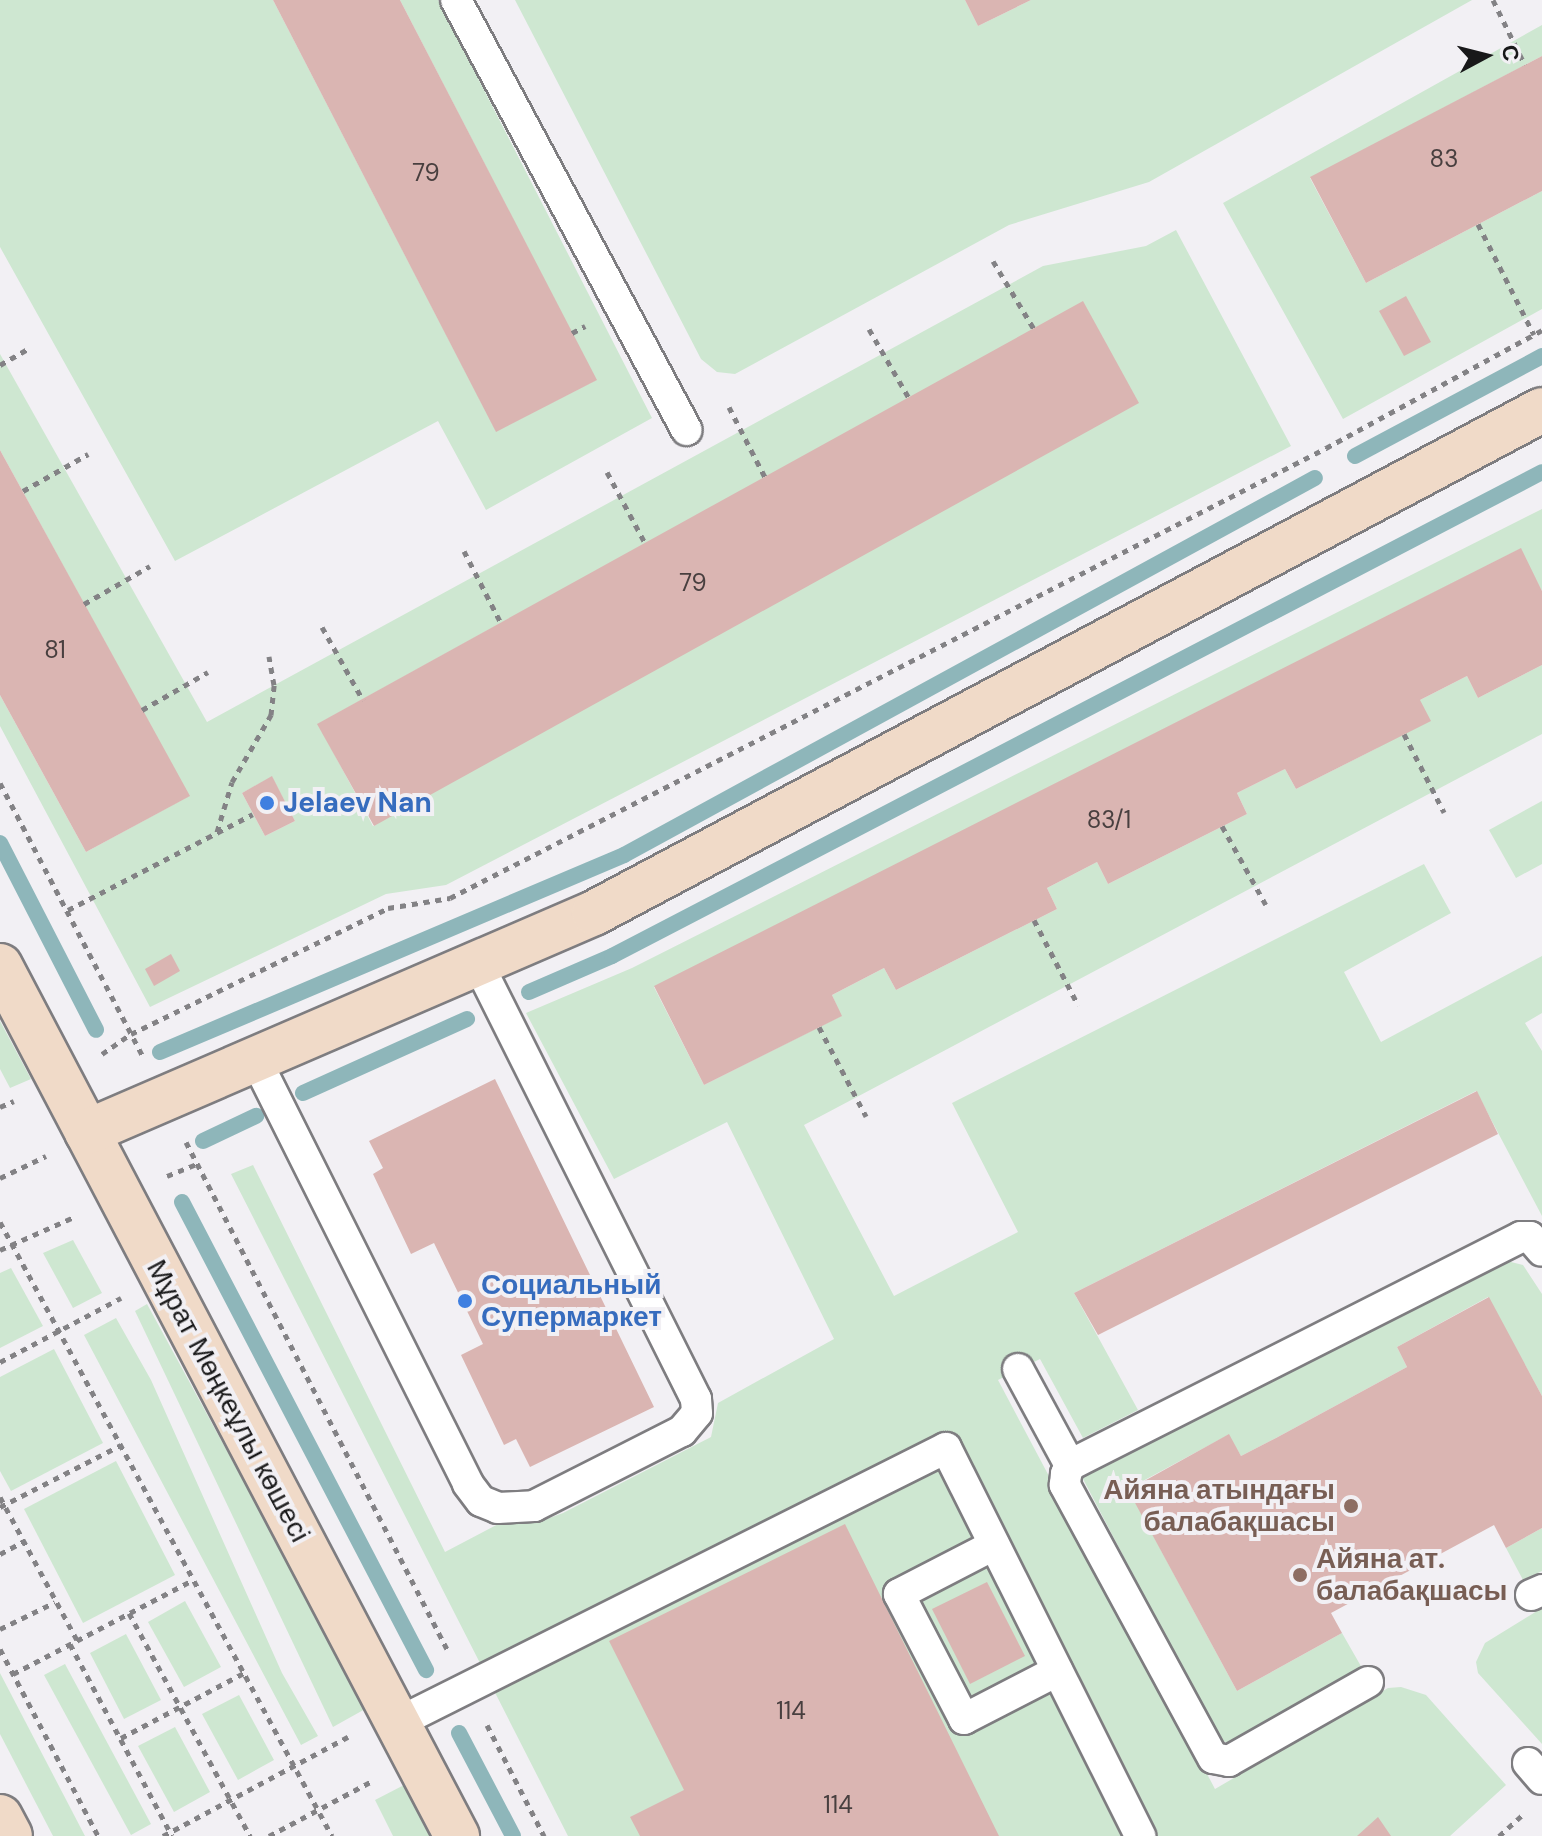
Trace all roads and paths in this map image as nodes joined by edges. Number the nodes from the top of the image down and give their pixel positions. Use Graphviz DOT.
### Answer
graph roads {
  1 [pos="456,0"];
  2 [pos="1493,0"];
  3 [pos="1525,65"];
  4 [pos="1478,224"];
  5 [pos="993,261"];
  6 [pos="869,329"];
  7 [pos="1034,329"];
  8 [pos="1542,330"];
  9 [pos="1534,335"];
  10 [pos="30,348"];
  11 [pos="0,365"];
  12 [pos="909,398"];
  13 [pos="729,407"];
  14 [pos="1542,410"];
  15 [pos="687,430"];
  16 [pos="88,454"];
  17 [pos="607,472"];
  18 [pos="765,477"];
  19 [pos="23,491"];
  20 [pos="645,543"];
  21 [pos="464,551"];
  22 [pos="150,566"];
  23 [pos="84,604"];
  24 [pos="501,623"];
  25 [pos="322,627"];
  26 [pos="269,656"];
  27 [pos="208,672"];
  28 [pos="363,700"];
  29 [pos="142,710"];
  30 [pos="1404,734"];
  31 [pos="0,783"];
  32 [pos="1444,812"];
  33 [pos="253,814"];
  34 [pos="1222,826"];
  35 [pos="217,832"];
  36 [pos="1266,905"];
  37 [pos="68,910"];
  38 [pos="1034,920"];
  39 [pos="478,963"];
  40 [pos="0,966"];
  41 [pos="1078,1005"];
  42 [pos="819,1027"];
  43 [pos="131,1034"];
  44 [pos="255,1058"];
  45 [pos="89,1063"];
  46 [pos="163,1097"];
  47 [pos="866,1116"];
  48 [pos="70,1142"];
  49 [pos="197,1164"];
  50 [pos="0,1178"];
  51 [pos="155,1181"];
  52 [pos="83,1213"];
  53 [pos="0,1222"];
  54 [pos="13,1244"];
  55 [pos="0,1250"];
  56 [pos="1542,1251"];
  57 [pos="126,1295"];
  58 [pos="59,1331"];
  59 [pos="0,1362"];
  60 [pos="1018,1369"];
  61 [pos="121,1445"];
  62 [pos="1070,1465"];
  63 [pos="0,1497"];
  64 [pos="2,1506"];
  65 [pos="24,1541"];
  66 [pos="994,1545"];
  67 [pos="0,1554"];
  68 [pos="193,1580"];
  69 [pos="55,1602"];
  70 [pos="129,1613"];
  71 [pos="0,1629"];
  72 [pos="77,1640"];
  73 [pos="70,1644"];
  74 [pos="0,1649"];
  75 [pos="1057,1671"];
  76 [pos="244,1673"];
  77 [pos="13,1674"];
  78 [pos="1368,1682"];
  79 [pos="467,1688"];
  80 [pos="180,1706"];
  81 [pos="379,1726"];
  82 [pos="121,1738"];
  83 [pos="294,1766"];
  84 [pos="383,1775"];
  85 [pos="230,1800"];
  86 [pos="318,1810"];
  87 [pos="0,1817"];
  88 [pos="171,1834"];
  89 [pos="10,1836"];
  90 [pos="98,1836"];
  91 [pos="163,1836"];
  92 [pos="250,1836"];
  93 [pos="269,1836"];
  94 [pos="332,1836"];
  95 [pos="457,1836"];
  96 [pos="544,1836"];
  97 [pos="1140,1836"];
  1 -- 15 [label="lane"];
  2 -- 3 [label="path"];
  4 -- 9 [label="path"];
  5 -- 7 [label="path"];
  6 -- 12 [label="path"];
  8 -- 9 [label="path"];
  9 -- 43 [label="path"];
  10 -- 11 [label="path"];
  13 -- 18 [label="path"];
  14 -- 39 [label="street"];
  16 -- 19 [label="path"];
  17 -- 20 [label="path"];
  21 -- 24 [label="path"];
  22 -- 23 [label="path"];
  25 -- 28 [label="path"];
  26 -- 35 [label="path"];
  27 -- 29 [label="path"];
  30 -- 32 [label="path"];
  31 -- 37 [label="path"];
  33 -- 35 [label="path"];
  34 -- 36 [label="path"];
  35 -- 37 [label="path"];
  37 -- 43 [label="path"];
  38 -- 41 [label="path"];
  39 -- 44 [label="street"];
  39 -- 44 [label="lane"];
  40 -- 48 [label="street, Мұрат Мөңкеұлы көшесі"];
  42 -- 47 [label="path"];
  43 -- 45 [label="path"];
  43 -- 46 [label="path"];
  44 -- 46 [label="street"];
  46 -- 48 [label="street"];
  46 -- 49 [label="path"];
  48 -- 50 [label="path"];
  48 -- 81 [label="street, Мұрат Мөңкеұлы көшесі"];
  49 -- 51 [label="path"];
  49 -- 79 [label="path"];
  52 -- 54 [label="path"];
  53 -- 54 [label="path"];
  54 -- 55 [label="path"];
  54 -- 58 [label="path"];
  56 -- 62 [label="lane"];
  57 -- 58 [label="path"];
  58 -- 59 [label="path"];
  58 -- 61 [label="path"];
  60 -- 62 [label="lane"];
  61 -- 64 [label="path"];
  61 -- 68 [label="path"];
  62 -- 78 [label="lane"];
  63 -- 64 [label="path"];
  64 -- 65 [label="path"];
  65 -- 67 [label="path"];
  65 -- 69 [label="path"];
  66 -- 75 [label="lane"];
  66 -- 75 [label="lane"];
  66 -- 79 [label="lane"];
  68 -- 70 [label="path"];
  68 -- 76 [label="path"];
  69 -- 71 [label="path"];
  69 -- 72 [label="path"];
  70 -- 72 [label="path"];
  70 -- 80 [label="path"];
  72 -- 73 [label="path"];
  73 -- 77 [label="path"];
  73 -- 82 [label="path"];
  74 -- 77 [label="path"];
  75 -- 97 [label="lane"];
  76 -- 80 [label="path"];
  76 -- 83 [label="path"];
  77 -- 90 [label="path"];
  79 -- 81 [label="lane"];
  79 -- 96 [label="path"];
  80 -- 82 [label="path"];
  80 -- 85 [label="path"];
  81 -- 83 [label="path"];
  81 -- 95 [label="street, Мұрат Мөңкеұлы көшесі"];
  82 -- 88 [label="path"];
  83 -- 85 [label="path"];
  83 -- 86 [label="path"];
  84 -- 86 [label="path"];
  85 -- 88 [label="path"];
  85 -- 92 [label="path"];
  86 -- 93 [label="path"];
  86 -- 94 [label="path"];
  87 -- 89 [label="street"];
  88 -- 91 [label="path"];
}
